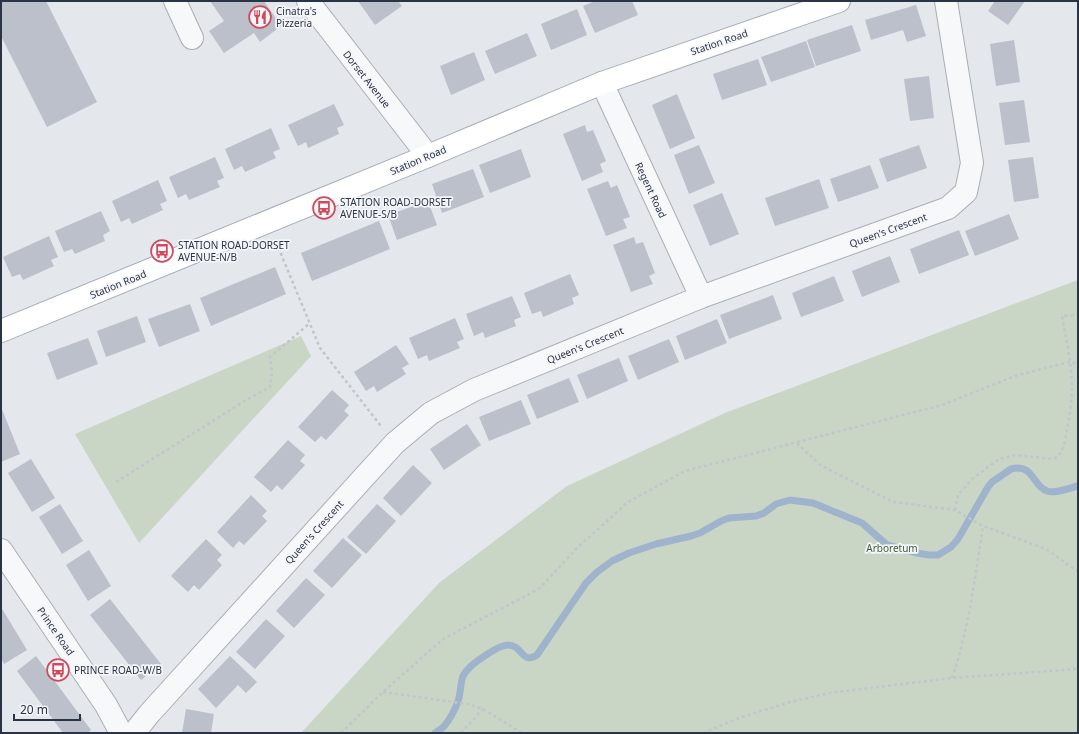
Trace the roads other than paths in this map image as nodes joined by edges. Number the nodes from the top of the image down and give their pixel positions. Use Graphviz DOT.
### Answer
graph roads {
  1 [pos="175,1"];
  2 [pos="308,1"];
  3 [pos="839,1"];
  4 [pos="946,1"];
  5 [pos="192,38"];
  6 [pos="602,83"];
  7 [pos="428,156"];
  8 [pos="701,297"];
  9 [pos="2,329"];
  10 [pos="1,550"];
  11 [pos="121,733"];
  12 [pos="134,733"];
  1 -- 5 [label="street"];
  2 -- 7 [label="street, Dorset Avenue"];
  3 -- 6 [label="main road, Station Road"];
  4 -- 8 [label="street, Queen's Crescent"];
  6 -- 7 [label="main road, Station Road"];
  6 -- 8 [label="street, Regent Road"];
  7 -- 9 [label="main road, Station Road"];
  8 -- 12 [label="street, Queen's Crescent"];
  10 -- 11 [label="street, Prince Road"];
}
